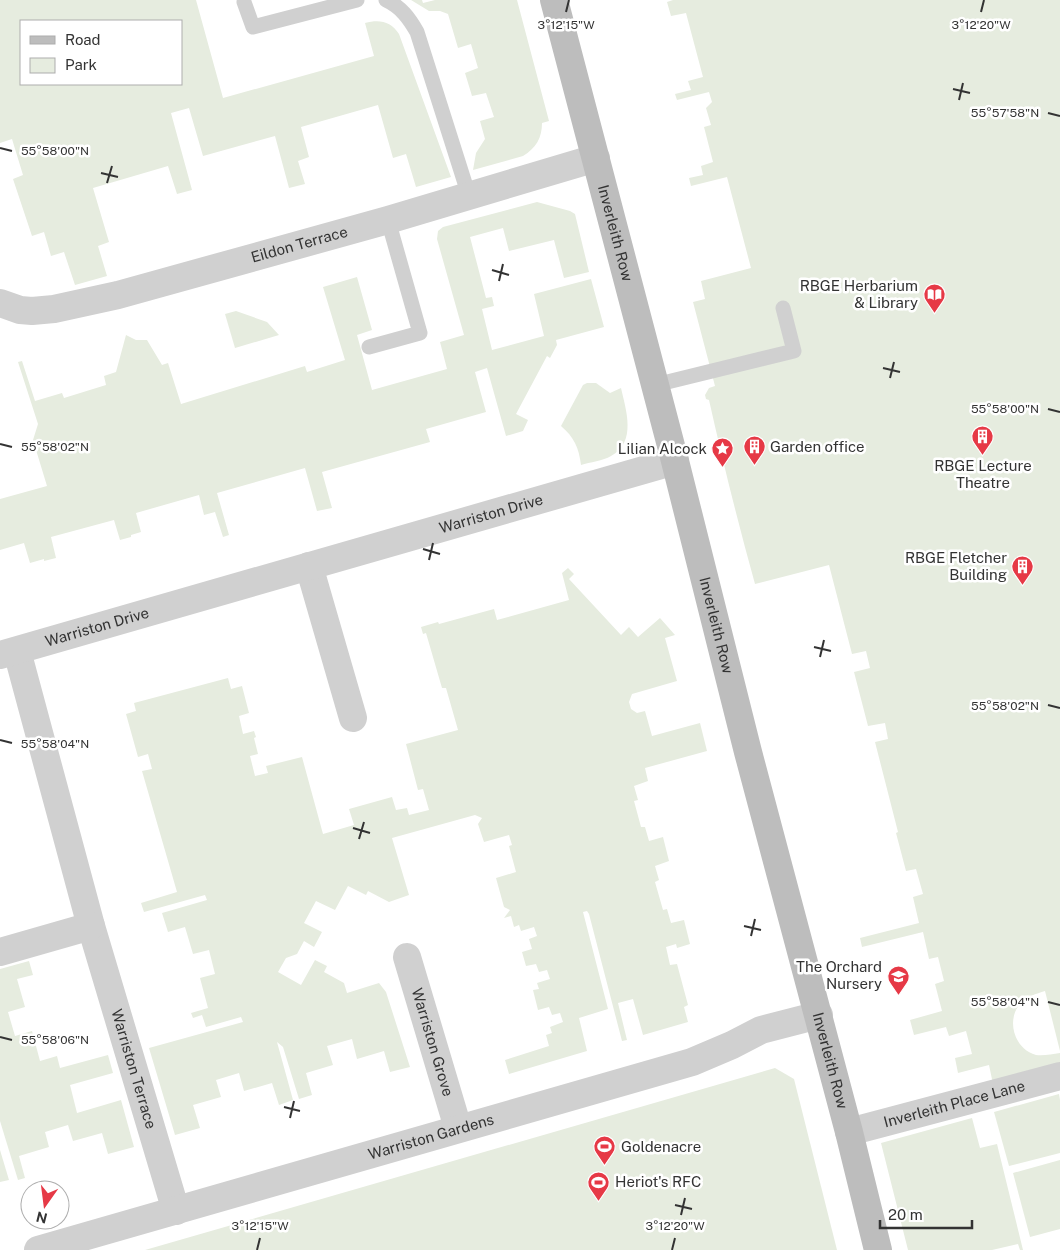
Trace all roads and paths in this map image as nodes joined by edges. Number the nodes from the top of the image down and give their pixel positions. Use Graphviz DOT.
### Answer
graph roads {
  1 [pos="356,0"];
  2 [pos="386,0"];
  3 [pos="554,0"];
  4 [pos="244,2"];
  5 [pos="596,158"];
  6 [pos="469,196"];
  7 [pos="388,220"];
  8 [pos="0,303"];
  9 [pos="783,308"];
  10 [pos="369,348"];
  11 [pos="655,385"];
  12 [pos="675,460"];
  13 [pos="309,566"];
  14 [pos="8,653"];
  15 [pos="354,717"];
  16 [pos="91,926"];
  17 [pos="0,952"];
  18 [pos="407,957"];
  19 [pos="819,1016"];
  20 [pos="1060,1076"];
  21 [pos="458,1128"];
  22 [pos="849,1132"];
  23 [pos="176,1211"];
  24 [pos="38,1250"];
  25 [pos="878,1250"];
  1 -- 4 [label="lane"];
  2 -- 6 [label="lane"];
  3 -- 5 [label="main road, Inverleith Row"];
  5 -- 6 [label="street, Eildon Terrace"];
  5 -- 11 [label="main road, Inverleith Row"];
  6 -- 7 [label="street, Eildon Terrace"];
  7 -- 8 [label="street, Eildon Terrace"];
  7 -- 10 [label="lane"];
  9 -- 11 [label="lane"];
  11 -- 12 [label="main road, Inverleith Row"];
  12 -- 13 [label="street, Warriston Drive"];
  12 -- 19 [label="main road, Inverleith Row"];
  13 -- 14 [label="street, Warriston Drive"];
  13 -- 15 [label="street"];
  14 -- 16 [label="street, Warriston Terrace"];
  16 -- 17 [label="street"];
  16 -- 23 [label="street, Warriston Terrace"];
  18 -- 21 [label="street, Warriston Grove"];
  19 -- 21 [label="street, Warriston Gardens"];
  19 -- 22 [label="main road, Inverleith Row"];
  20 -- 22 [label="street, Inverleith Place Lane"];
  21 -- 23 [label="street, Warriston Gardens"];
  22 -- 25 [label="main road, Inverleith Row"];
  23 -- 24 [label="street, Warriston Gardens"];
}
